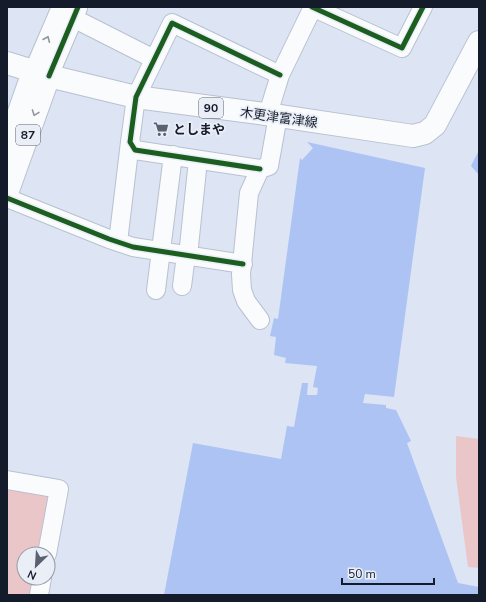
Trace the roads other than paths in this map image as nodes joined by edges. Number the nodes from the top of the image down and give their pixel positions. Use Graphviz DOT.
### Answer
graph roads {
  1 [pos="313,7"];
  2 [pos="423,7"];
  3 [pos="65,10"];
  4 [pos="479,42"];
  5 [pos="154,59"];
  6 [pos="7,63"];
  7 [pos="41,74"];
  8 [pos="280,75"];
  9 [pos="136,97"];
  10 [pos="273,115"];
  11 [pos="130,142"];
  12 [pos="7,146"];
  13 [pos="173,156"];
  14 [pos="198,160"];
  15 [pos="260,169"];
  16 [pos="7,193"];
  17 [pos="7,198"];
  18 [pos="118,242"];
  19 [pos="162,252"];
  20 [pos="187,255"];
  21 [pos="242,264"];
  22 [pos="182,286"];
  23 [pos="156,290"];
  24 [pos="260,320"];
  25 [pos="7,480"];
  26 [pos="48,546"];
  1 -- 2 [label="street"];
  1 -- 8 [label="street"];
  3 -- 5 [label="street"];
  3 -- 7 [label="street"];
  4 -- 10 [label="main road, 木更津富津線 / 90"];
  5 -- 8 [label="street"];
  5 -- 9 [label="street"];
  6 -- 7 [label="main road, 木更津富津線 / 90"];
  7 -- 9 [label="main road, 木更津富津線 / 90"];
  7 -- 12 [label="main road, 87"];
  7 -- 16 [label="main road, 87, one-way"];
  8 -- 10 [label="street"];
  9 -- 10 [label="main road, 木更津富津線 / 90"];
  9 -- 11 [label="street"];
  10 -- 15 [label="street"];
  11 -- 13 [label="street"];
  11 -- 18 [label="street"];
  13 -- 14 [label="street"];
  13 -- 19 [label="street"];
  14 -- 15 [label="street"];
  14 -- 20 [label="street"];
  15 -- 21 [label="street"];
  17 -- 18 [label="street"];
  18 -- 19 [label="street"];
  19 -- 20 [label="street"];
  19 -- 23 [label="street"];
  20 -- 21 [label="street"];
  20 -- 22 [label="street"];
  21 -- 24 [label="street"];
  25 -- 26 [label="street"];
}
